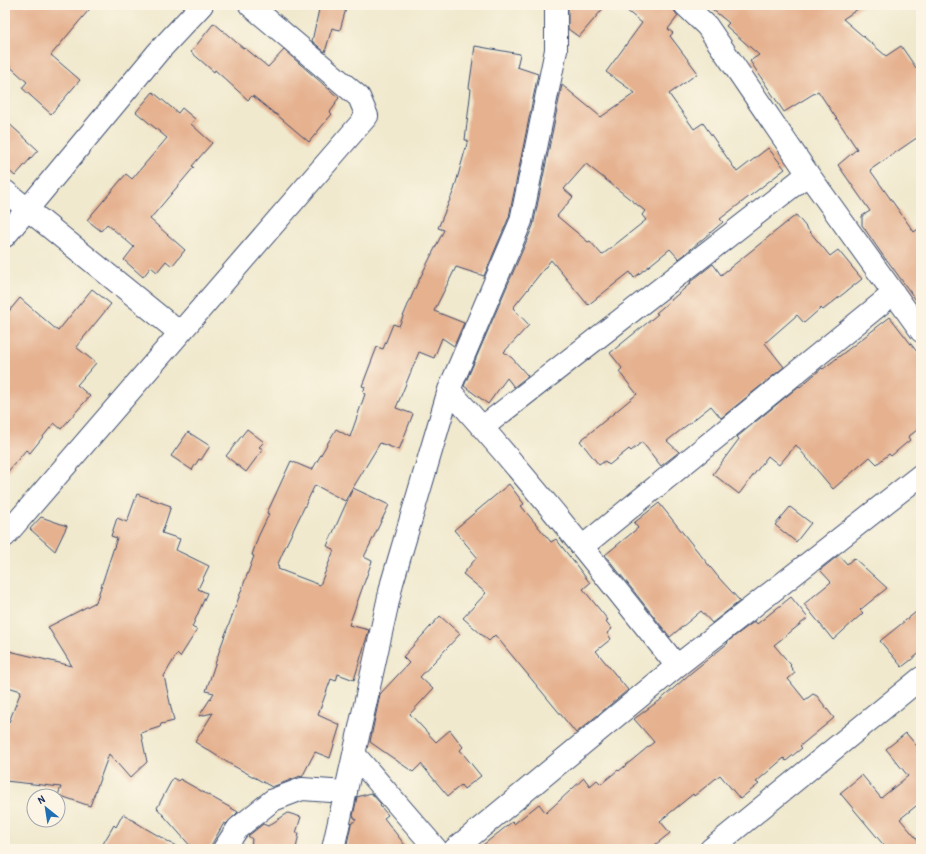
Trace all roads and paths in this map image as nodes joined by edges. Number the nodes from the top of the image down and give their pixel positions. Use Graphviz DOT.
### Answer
graph roads {
  1 [pos="202,5"];
  2 [pos="250,5"];
  3 [pos="556,5"];
  4 [pos="684,5"];
  5 [pos="808,174"];
  6 [pos="5,191"];
  7 [pos="27,210"];
  8 [pos="5,236"];
  9 [pos="894,293"];
  10 [pos="921,331"];
  11 [pos="180,333"];
  12 [pos="449,390"];
  13 [pos="483,427"];
  14 [pos="921,475"];
  15 [pos="5,536"];
  16 [pos="582,547"];
  17 [pos="677,666"];
  18 [pos="921,678"];
  19 [pos="354,754"];
  20 [pos="346,792"];
  21 [pos="224,849"];
  22 [pos="334,849"];
  23 [pos="436,849"];
  24 [pos="455,849"];
  25 [pos="711,849"];
  1 -- 7 [label="street"];
  2 -- 11 [label="street"];
  3 -- 12 [label="street"];
  4 -- 5 [label="street"];
  5 -- 9 [label="street"];
  5 -- 13 [label="street"];
  6 -- 7 [label="street"];
  7 -- 8 [label="street"];
  7 -- 11 [label="street"];
  9 -- 10 [label="street"];
  9 -- 16 [label="street"];
  11 -- 15 [label="street"];
  12 -- 13 [label="street"];
  12 -- 19 [label="street"];
  13 -- 16 [label="street"];
  14 -- 17 [label="street"];
  16 -- 17 [label="street"];
  17 -- 24 [label="street"];
  18 -- 25 [label="street"];
  19 -- 20 [label="street"];
  19 -- 23 [label="street"];
  20 -- 21 [label="street"];
  20 -- 22 [label="street"];
}
